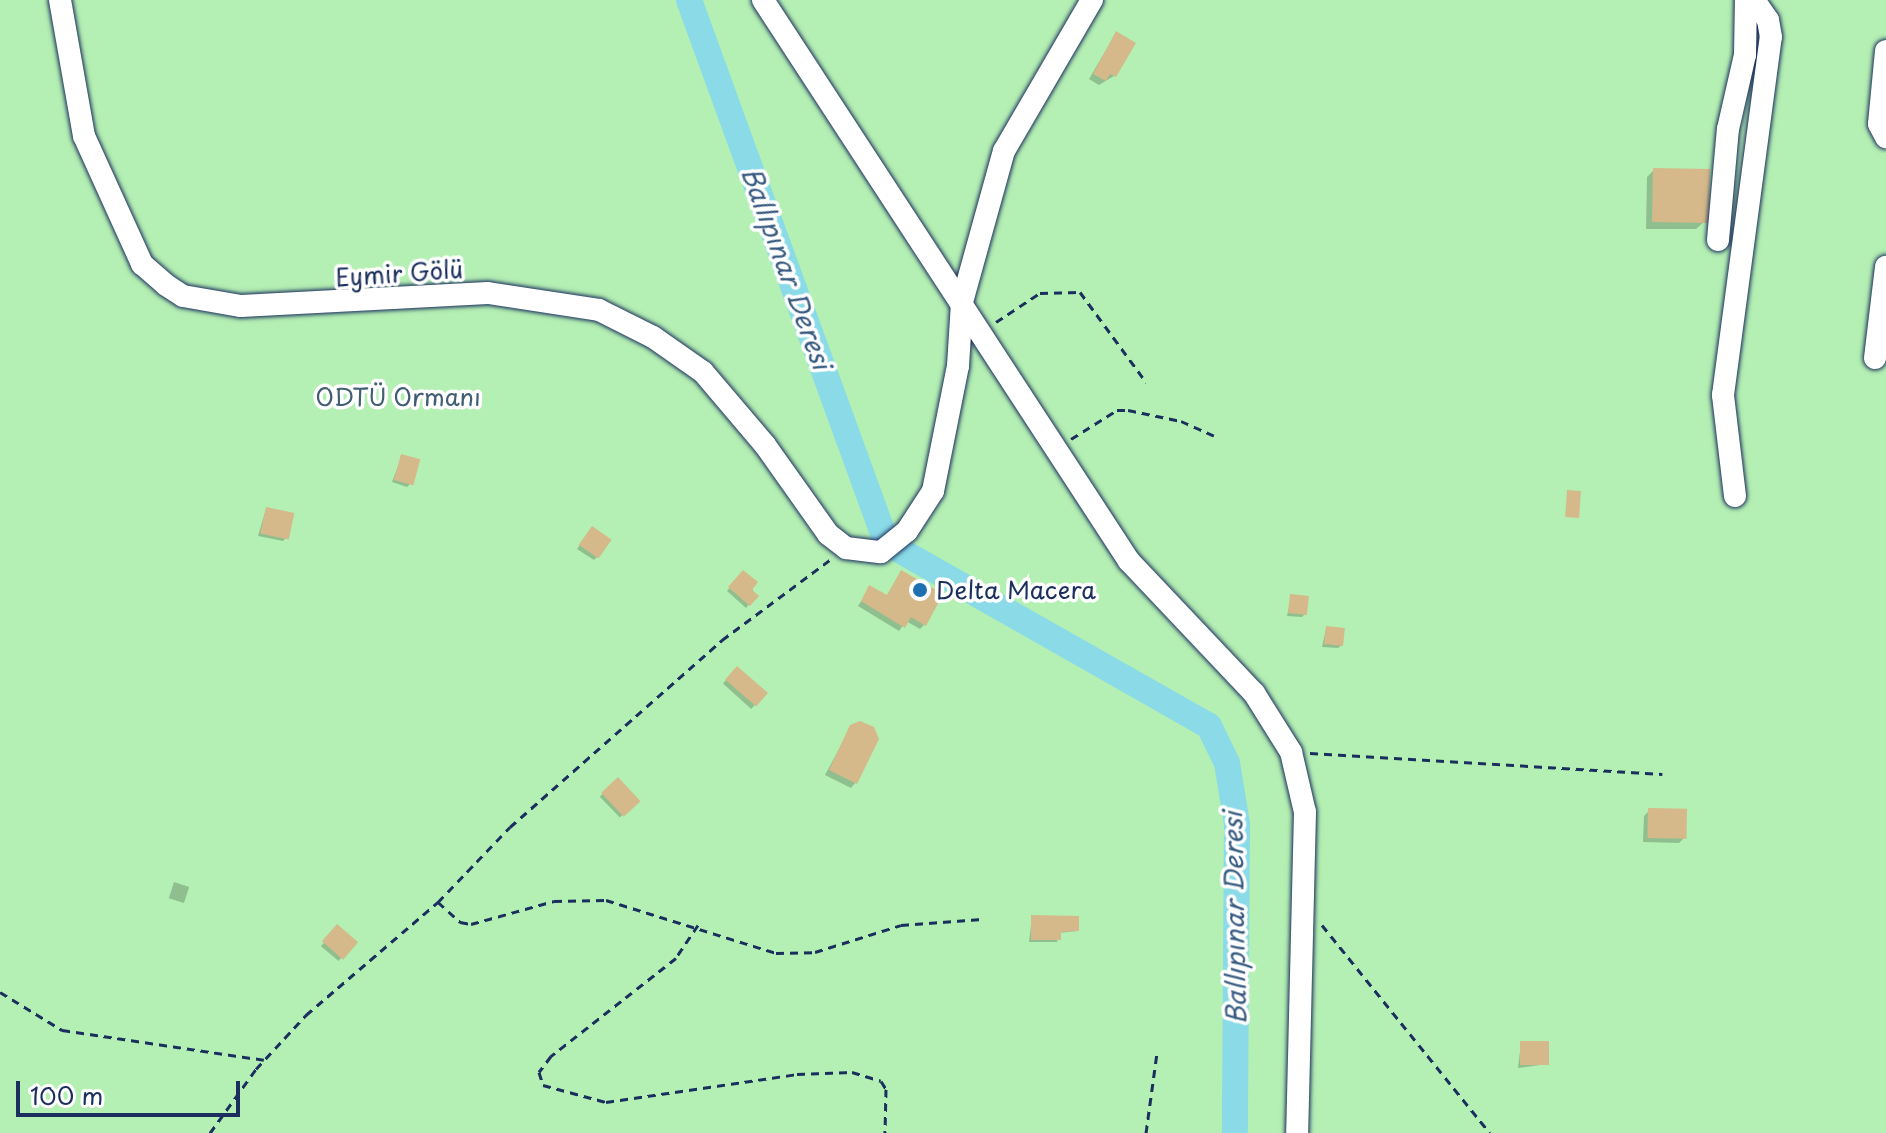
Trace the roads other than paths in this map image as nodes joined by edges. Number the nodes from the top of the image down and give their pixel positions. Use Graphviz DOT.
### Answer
graph roads {
  1 [pos="60,0"];
  2 [pos="763,0"];
  3 [pos="1092,0"];
  4 [pos="1746,0"];
  5 [pos="1754,0"];
  6 [pos="1886,51"];
  7 [pos="1886,137"];
  8 [pos="1718,240"];
  9 [pos="1886,267"];
  10 [pos="962,302"];
  11 [pos="1875,358"];
  12 [pos="1735,496"];
  13 [pos="1297,1133"];
  1 -- 10 [label="street, Eymir Gölü"];
  2 -- 10 [label="street"];
  3 -- 10 [label="street"];
  4 -- 8 [label="street"];
  5 -- 12 [label="street"];
  6 -- 7 [label="street"];
  9 -- 11 [label="street"];
  10 -- 13 [label="street"];
}
